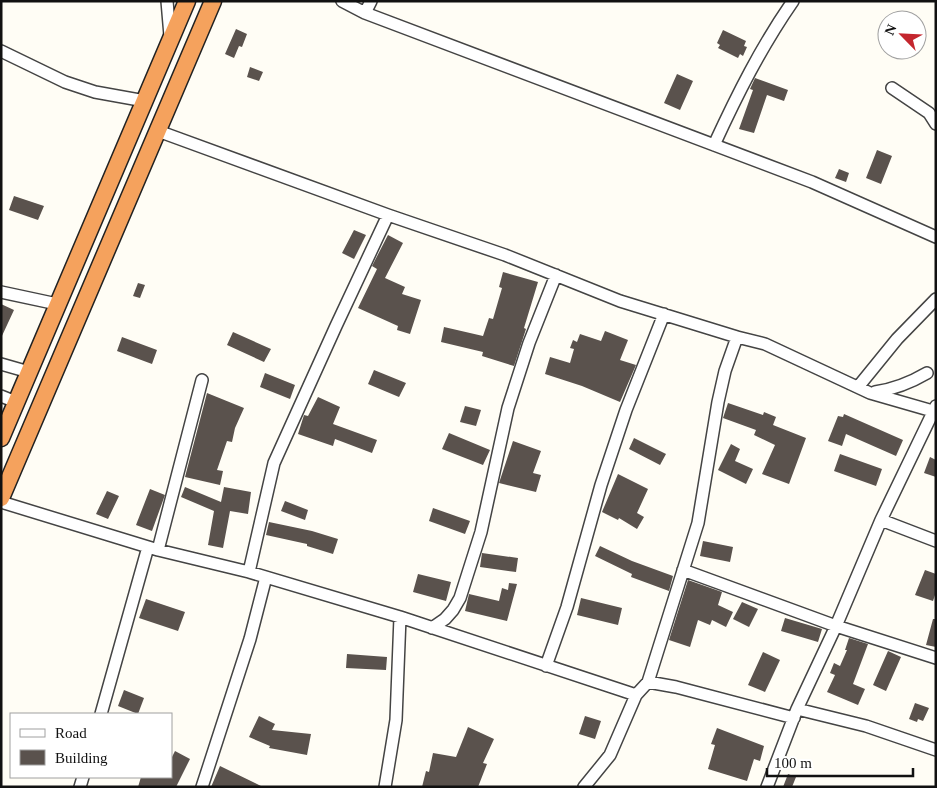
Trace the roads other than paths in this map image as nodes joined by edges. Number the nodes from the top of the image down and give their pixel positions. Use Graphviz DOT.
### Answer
graph roads {
  1 [pos="167,1"];
  2 [pos="187,1"];
  3 [pos="213,1"];
  4 [pos="342,1"];
  5 [pos="371,1"];
  6 [pos="792,1"];
  7 [pos="365,12"];
  8 [pos="171,38"];
  9 [pos="1,51"];
  10 [pos="892,88"];
  11 [pos="145,101"];
  12 [pos="936,124"];
  13 [pos="158,131"];
  14 [pos="714,145"];
  15 [pos="388,215"];
  16 [pos="936,237"];
  17 [pos="556,275"];
  18 [pos="1,292"];
  19 [pos="936,299"];
  20 [pos="57,304"];
  21 [pos="664,314"];
  22 [pos="737,337"];
  23 [pos="1,364"];
  24 [pos="29,372"];
  25 [pos="927,373"];
  26 [pos="202,380"];
  27 [pos="858,387"];
  28 [pos="870,393"];
  29 [pos="9,399"];
  30 [pos="935,410"];
  31 [pos="1,438"];
  32 [pos="1,498"];
  33 [pos="1,502"];
  34 [pos="882,520"];
  35 [pos="936,542"];
  36 [pos="153,548"];
  37 [pos="683,570"];
  38 [pos="249,572"];
  39 [pos="266,577"];
  40 [pos="400,617"];
  41 [pos="836,626"];
  42 [pos="432,628"];
  43 [pos="936,658"];
  44 [pos="546,666"];
  45 [pos="648,682"];
  46 [pos="636,695"];
  47 [pos="101,713"];
  48 [pos="795,713"];
  49 [pos="936,750"];
  50 [pos="202,787"];
  51 [pos="385,787"];
  52 [pos="584,787"];
  53 [pos="767,787"];
  1 -- 8 [label="street"];
  2 -- 8 [label="highway"];
  3 -- 13 [label="highway"];
  4 -- 7 [label="street"];
  5 -- 7 [label="street"];
  6 -- 14 [label="street"];
  7 -- 14 [label="street"];
  8 -- 11 [label="highway"];
  9 -- 11 [label="street"];
  10 -- 12 [label="street"];
  11 -- 20 [label="highway"];
  13 -- 15 [label="street"];
  13 -- 32 [label="highway"];
  14 -- 16 [label="street"];
  15 -- 17 [label="street"];
  15 -- 38 [label="street"];
  17 -- 21 [label="street"];
  17 -- 42 [label="street"];
  18 -- 20 [label="street"];
  19 -- 27 [label="street"];
  20 -- 24 [label="highway"];
  21 -- 22 [label="street"];
  21 -- 44 [label="street"];
  22 -- 27 [label="street"];
  22 -- 37 [label="street"];
  23 -- 24 [label="street"];
  24 -- 29 [label="highway"];
  25 -- 28 [label="street"];
  26 -- 36 [label="street"];
  27 -- 28 [label="street"];
  28 -- 30 [label="street"];
  29 -- 31 [label="highway"];
  30 -- 34 [label="street"];
  33 -- 36 [label="street"];
  34 -- 35 [label="street"];
  34 -- 41 [label="street"];
  36 -- 38 [label="street"];
  36 -- 47 [label="street"];
  37 -- 41 [label="street"];
  37 -- 45 [label="street"];
  38 -- 39 [label="street"];
  39 -- 40 [label="street"];
  39 -- 50 [label="street"];
  40 -- 42 [label="street"];
  40 -- 51 [label="street"];
  41 -- 43 [label="street"];
  41 -- 48 [label="street"];
  42 -- 44 [label="street"];
  44 -- 46 [label="street"];
  45 -- 46 [label="street"];
  45 -- 48 [label="street"];
  46 -- 52 [label="street"];
  48 -- 49 [label="street"];
  48 -- 53 [label="street"];
}
